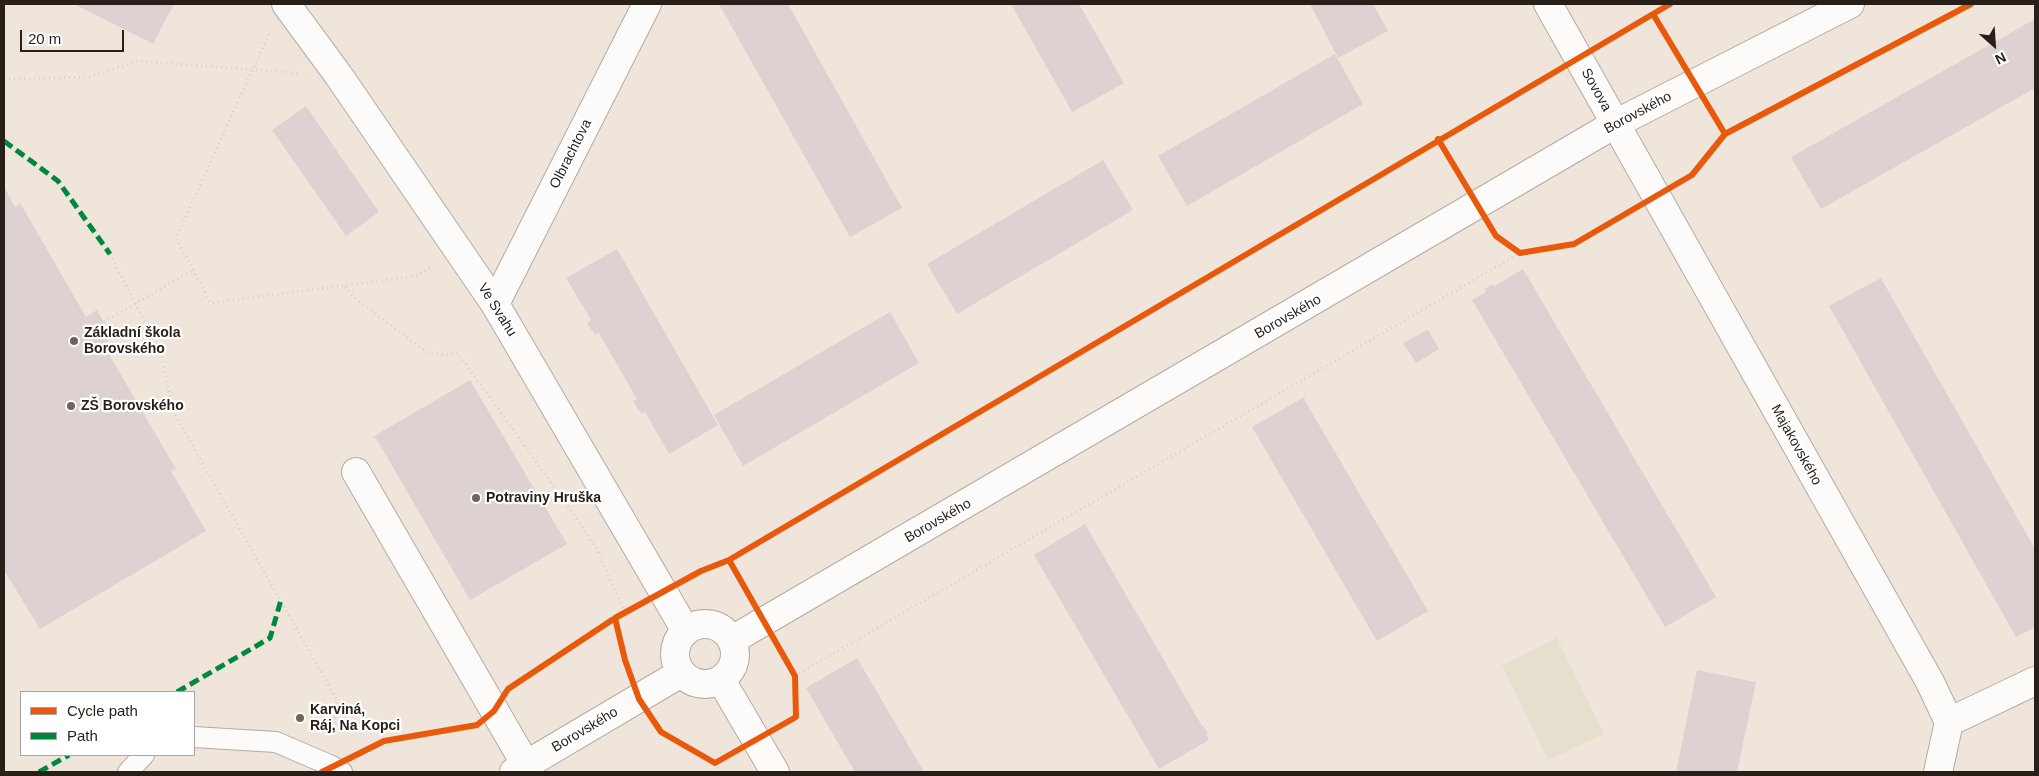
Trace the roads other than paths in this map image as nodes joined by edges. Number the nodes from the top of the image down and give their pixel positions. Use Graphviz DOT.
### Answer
graph roads {
  1 [pos="286,4"];
  2 [pos="647,4"];
  3 [pos="1548,4"];
  4 [pos="1850,4"];
  5 [pos="1615,124"];
  6 [pos="495,304"];
  7 [pos="356,472"];
  8 [pos="686,630"];
  9 [pos="732,640"];
  10 [pos="681,672"];
  11 [pos="721,680"];
  12 [pos="2035,681"];
  13 [pos="1949,722"];
  14 [pos="195,737"];
  15 [pos="143,756"];
  16 [pos="520,769"];
  17 [pos="128,772"];
  18 [pos="342,772"];
  19 [pos="775,772"];
  20 [pos="1938,772"];
  1 -- 6 [label="street, Ve Svahu"];
  2 -- 6 [label="street, Olbrachtova"];
  3 -- 5 [label="street, Sovova"];
  4 -- 5 [label="street, Borovského"];
  5 -- 9 [label="street, Borovského"];
  5 -- 13 [label="street, Majakovského"];
  6 -- 8 [label="street, Ve Svahu"];
  7 -- 16 [label="street"];
  8 -- 9 [label="street"];
  8 -- 10 [label="street"];
  9 -- 11 [label="street"];
  10 -- 11 [label="street"];
  10 -- 16 [label="street, Borovského"];
  11 -- 19 [label="street"];
  12 -- 13 [label="street"];
  13 -- 20 [label="street"];
  14 -- 18 [label="lane"];
  15 -- 17 [label="lane"];
}
